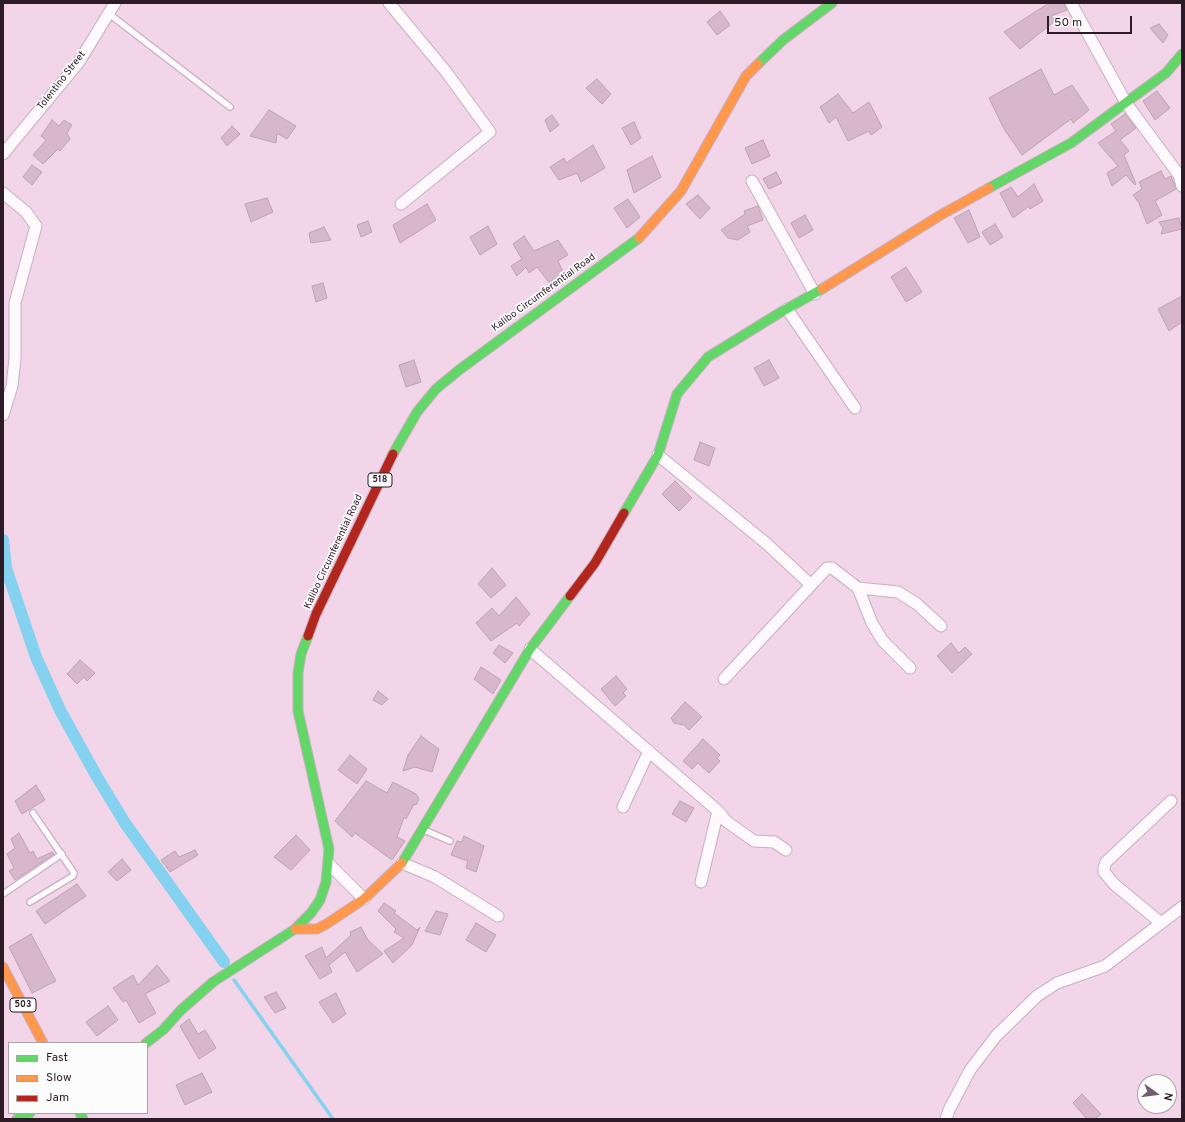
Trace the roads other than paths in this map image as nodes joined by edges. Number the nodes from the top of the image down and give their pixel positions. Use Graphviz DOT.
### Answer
graph roads {
  1 [pos="114,3"];
  2 [pos="388,3"];
  3 [pos="832,3"];
  4 [pos="1071,3"];
  5 [pos="108,13"];
  6 [pos="1182,54"];
  7 [pos="1126,103"];
  8 [pos="230,107"];
  9 [pos="3,154"];
  10 [pos="1181,178"];
  11 [pos="752,180"];
  12 [pos="3,193"];
  13 [pos="401,204"];
  14 [pos="815,294"];
  15 [pos="787,309"];
  16 [pos="855,408"];
  17 [pos="3,415"];
  18 [pos="658,455"];
  19 [pos="811,585"];
  20 [pos="858,588"];
  21 [pos="941,626"];
  22 [pos="530,649"];
  23 [pos="910,668"];
  24 [pos="724,679"];
  25 [pos="649,751"];
  26 [pos="1171,801"];
  27 [pos="622,808"];
  28 [pos="718,811"];
  29 [pos="33,813"];
  30 [pos="422,829"];
  31 [pos="450,841"];
  32 [pos="786,850"];
  33 [pos="62,854"];
  34 [pos="402,863"];
  35 [pos="329,864"];
  36 [pos="701,882"];
  37 [pos="3,894"];
  38 [pos="364,899"];
  39 [pos="30,902"];
  40 [pos="1182,906"];
  41 [pos="498,916"];
  42 [pos="1160,923"];
  43 [pos="295,929"];
  44 [pos="3,967"];
  45 [pos="42,1042"];
  46 [pos="147,1042"];
  47 [pos="28,1114"];
  48 [pos="17,1119"];
  49 [pos="946,1119"];
  1 -- 5 [label="street, Tolentino Street"];
  2 -- 13 [label="street"];
  3 -- 35 [label="main road, Kalibo Circumferential Road / 518"];
  4 -- 7 [label="street"];
  5 -- 8 [label="lane"];
  5 -- 9 [label="street, Tolentino Street"];
  6 -- 7 [label="main road"];
  7 -- 10 [label="street"];
  7 -- 14 [label="main road"];
  11 -- 14 [label="street"];
  12 -- 17 [label="street"];
  14 -- 15 [label="main road"];
  15 -- 16 [label="street"];
  15 -- 18 [label="main road"];
  18 -- 19 [label="street"];
  18 -- 22 [label="main road"];
  19 -- 20 [label="street"];
  19 -- 24 [label="street"];
  20 -- 21 [label="street"];
  20 -- 23 [label="street"];
  22 -- 25 [label="street"];
  22 -- 30 [label="main road"];
  25 -- 27 [label="street"];
  25 -- 28 [label="street"];
  26 -- 42 [label="street"];
  28 -- 32 [label="street"];
  28 -- 36 [label="street"];
  29 -- 33 [label="lane"];
  30 -- 31 [label="lane"];
  30 -- 34 [label="main road"];
  33 -- 37 [label="lane"];
  33 -- 39 [label="lane"];
  34 -- 38 [label="main road"];
  34 -- 41 [label="street"];
  35 -- 38 [label="street"];
  35 -- 43 [label="main road, Kalibo Circumferential Road / 518"];
  38 -- 43 [label="main road"];
  40 -- 42 [label="street"];
  42 -- 49 [label="street"];
  43 -- 46 [label="main road, Kalibo Circumferential Road / 518"];
  44 -- 45 [label="main road, 503"];
  47 -- 48 [label="main road"];
}
